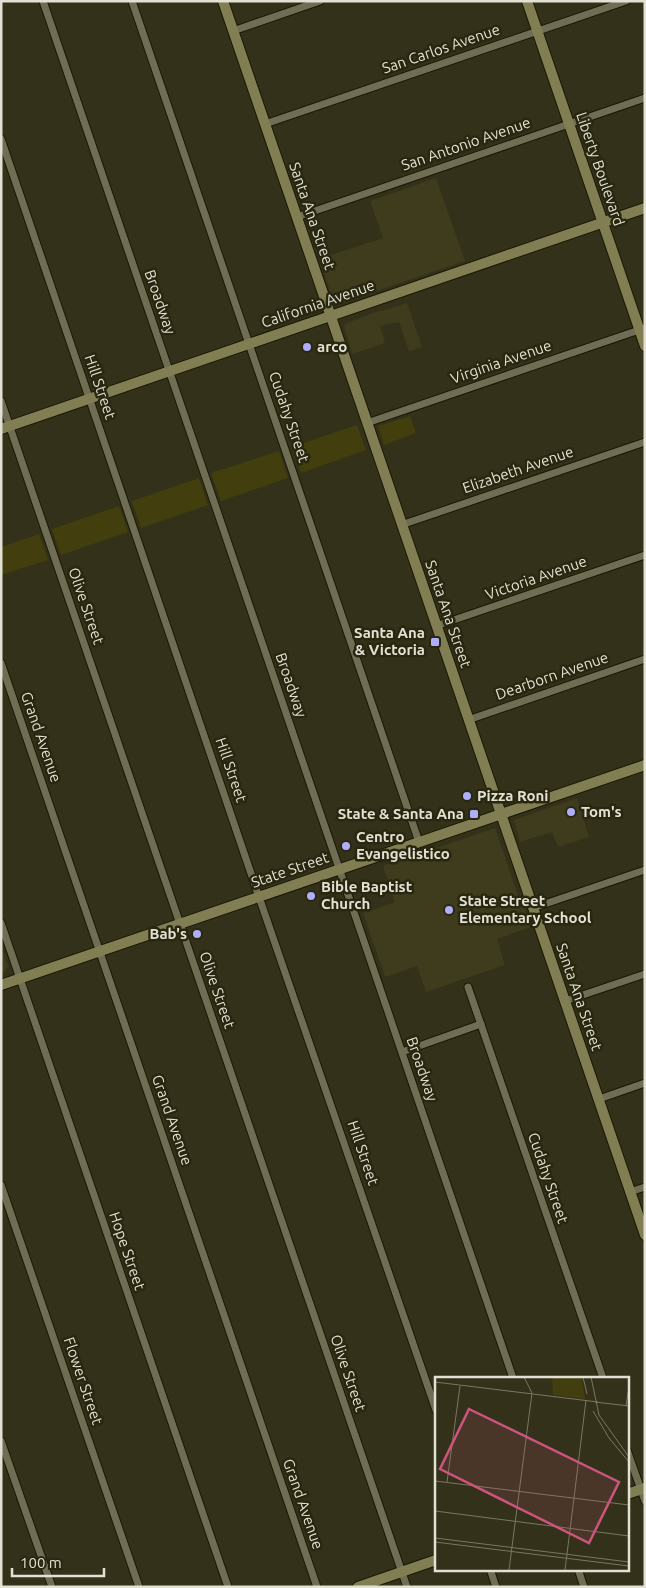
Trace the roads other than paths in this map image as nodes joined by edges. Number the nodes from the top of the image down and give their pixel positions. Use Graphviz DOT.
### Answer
graph roads {
  1 [pos="43,1"];
  2 [pos="132,1"];
  3 [pos="223,1"];
  4 [pos="320,1"];
  5 [pos="527,1"];
  6 [pos="626,1"];
  7 [pos="233,31"];
  8 [pos="537,31"];
  9 [pos="645,98"];
  10 [pos="265,124"];
  11 [pos="569,124"];
  12 [pos="1,139"];
  13 [pos="645,208"];
  14 [pos="297,217"];
  15 [pos="603,223"];
  16 [pos="330,317"];
  17 [pos="642,329"];
  18 [pos="249,344"];
  19 [pos="645,346"];
  20 [pos="170,372"];
  21 [pos="90,399"];
  22 [pos="1,401"];
  23 [pos="367,423"];
  24 [pos="6,428"];
  25 [pos="645,442"];
  26 [pos="401,525"];
  27 [pos="645,555"];
  28 [pos="436,626"];
  29 [pos="645,659"];
  30 [pos="1,663"];
  31 [pos="468,720"];
  32 [pos="645,765"];
  33 [pos="500,814"];
  34 [pos="419,842"];
  35 [pos="339,869"];
  36 [pos="645,870"];
  37 [pos="259,897"];
  38 [pos="532,908"];
  39 [pos="1,923"];
  40 [pos="180,924"];
  41 [pos="100,951"];
  42 [pos="645,974"];
  43 [pos="20,978"];
  44 [pos="1,985"];
  45 [pos="468,987"];
  46 [pos="565,1001"];
  47 [pos="481,1024"];
  48 [pos="402,1052"];
  49 [pos="645,1083"];
  50 [pos="598,1099"];
  51 [pos="1,1185"];
  52 [pos="645,1187"];
  53 [pos="630,1192"];
  54 [pos="645,1235"];
  55 [pos="513,1377"];
  56 [pos="602,1377"];
  57 [pos="435,1407"];
  58 [pos="1,1440"];
  59 [pos="628,1452"];
  60 [pos="643,1489"];
  61 [pos="628,1494"];
  62 [pos="645,1501"];
  63 [pos="435,1560"];
  64 [pos="490,1570"];
  65 [pos="578,1570"];
  66 [pos="402,1572"];
  67 [pos="52,1587"];
  68 [pos="139,1587"];
  69 [pos="228,1587"];
  70 [pos="317,1587"];
  71 [pos="358,1587"];
  72 [pos="407,1587"];
  73 [pos="496,1587"];
  74 [pos="584,1587"];
  1 -- 20 [label="street, Broadway"];
  2 -- 18 [label="street, Cudahy Street"];
  3 -- 7 [label="street, Santa Ana Street"];
  4 -- 7 [label="street"];
  5 -- 8 [label="street, Liberty Boulevard"];
  6 -- 8 [label="street, San Carlos Avenue"];
  7 -- 10 [label="street, Santa Ana Street"];
  8 -- 10 [label="street, San Carlos Avenue"];
  8 -- 11 [label="street, Liberty Boulevard"];
  9 -- 11 [label="street, San Antonio Avenue"];
  10 -- 14 [label="street, Santa Ana Street"];
  11 -- 14 [label="street, San Antonio Avenue"];
  11 -- 15 [label="street, Liberty Boulevard"];
  12 -- 21 [label="street, Hill Street"];
  13 -- 15 [label="street, California Avenue"];
  14 -- 16 [label="street, Santa Ana Street"];
  15 -- 16 [label="street, California Avenue"];
  15 -- 17 [label="street, Liberty Boulevard"];
  16 -- 18 [label="street, California Avenue"];
  16 -- 23 [label="street, Santa Ana Street"];
  17 -- 19 [label="street, Liberty Boulevard"];
  17 -- 23 [label="street, Virginia Avenue"];
  18 -- 20 [label="street, California Avenue"];
  18 -- 34 [label="street, Cudahy Street"];
  20 -- 21 [label="street, California Avenue"];
  20 -- 35 [label="street, Broadway"];
  21 -- 24 [label="street, California Avenue"];
  21 -- 37 [label="street, Hill Street"];
  22 -- 24 [label="street, Olive Street"];
  23 -- 26 [label="street, Santa Ana Street"];
  24 -- 40 [label="street, Olive Street"];
  25 -- 26 [label="street, Elizabeth Avenue"];
  26 -- 28 [label="street, Santa Ana Street"];
  27 -- 28 [label="street, Victoria Avenue"];
  28 -- 31 [label="street, Santa Ana Street"];
  29 -- 31 [label="street, Dearborn Avenue"];
  30 -- 41 [label="street, Grand Avenue"];
  31 -- 33 [label="street, Santa Ana Street"];
  32 -- 33 [label="street, State Street"];
  33 -- 34 [label="street, State Street"];
  33 -- 38 [label="street, Santa Ana Street"];
  34 -- 35 [label="street, State Street"];
  35 -- 37 [label="street, State Street"];
  35 -- 48 [label="street, Broadway"];
  36 -- 38 [label="street"];
  37 -- 40 [label="street, State Street"];
  37 -- 57 [label="street, Hill Street"];
  38 -- 46 [label="street, Santa Ana Street"];
  39 -- 43 [label="street, Hope Street"];
  40 -- 41 [label="street, State Street"];
  40 -- 66 [label="street, Olive Street"];
  41 -- 43 [label="street, State Street"];
  41 -- 70 [label="street, Grand Avenue"];
  42 -- 46 [label="street"];
  43 -- 44 [label="street, State Street"];
  43 -- 69 [label="street, Hope Street"];
  45 -- 47 [label="street, Cudahy Street"];
  46 -- 50 [label="street, Santa Ana Street"];
  47 -- 48 [label="street"];
  47 -- 56 [label="street, Cudahy Street"];
  48 -- 55 [label="street, Broadway"];
  49 -- 50 [label="street"];
  50 -- 53 [label="street, Santa Ana Street"];
  51 -- 68 [label="street, Flower Street"];
  52 -- 53 [label="street"];
  53 -- 54 [label="street, Santa Ana Street"];
  58 -- 67 [label="street"];
  59 -- 60 [label="street"];
  60 -- 61 [label="street"];
  60 -- 62 [label="street"];
  63 -- 66 [label="street"];
  64 -- 73 [label="street"];
  65 -- 74 [label="street"];
  66 -- 71 [label="street"];
  66 -- 72 [label="street, Olive Street"];
}
